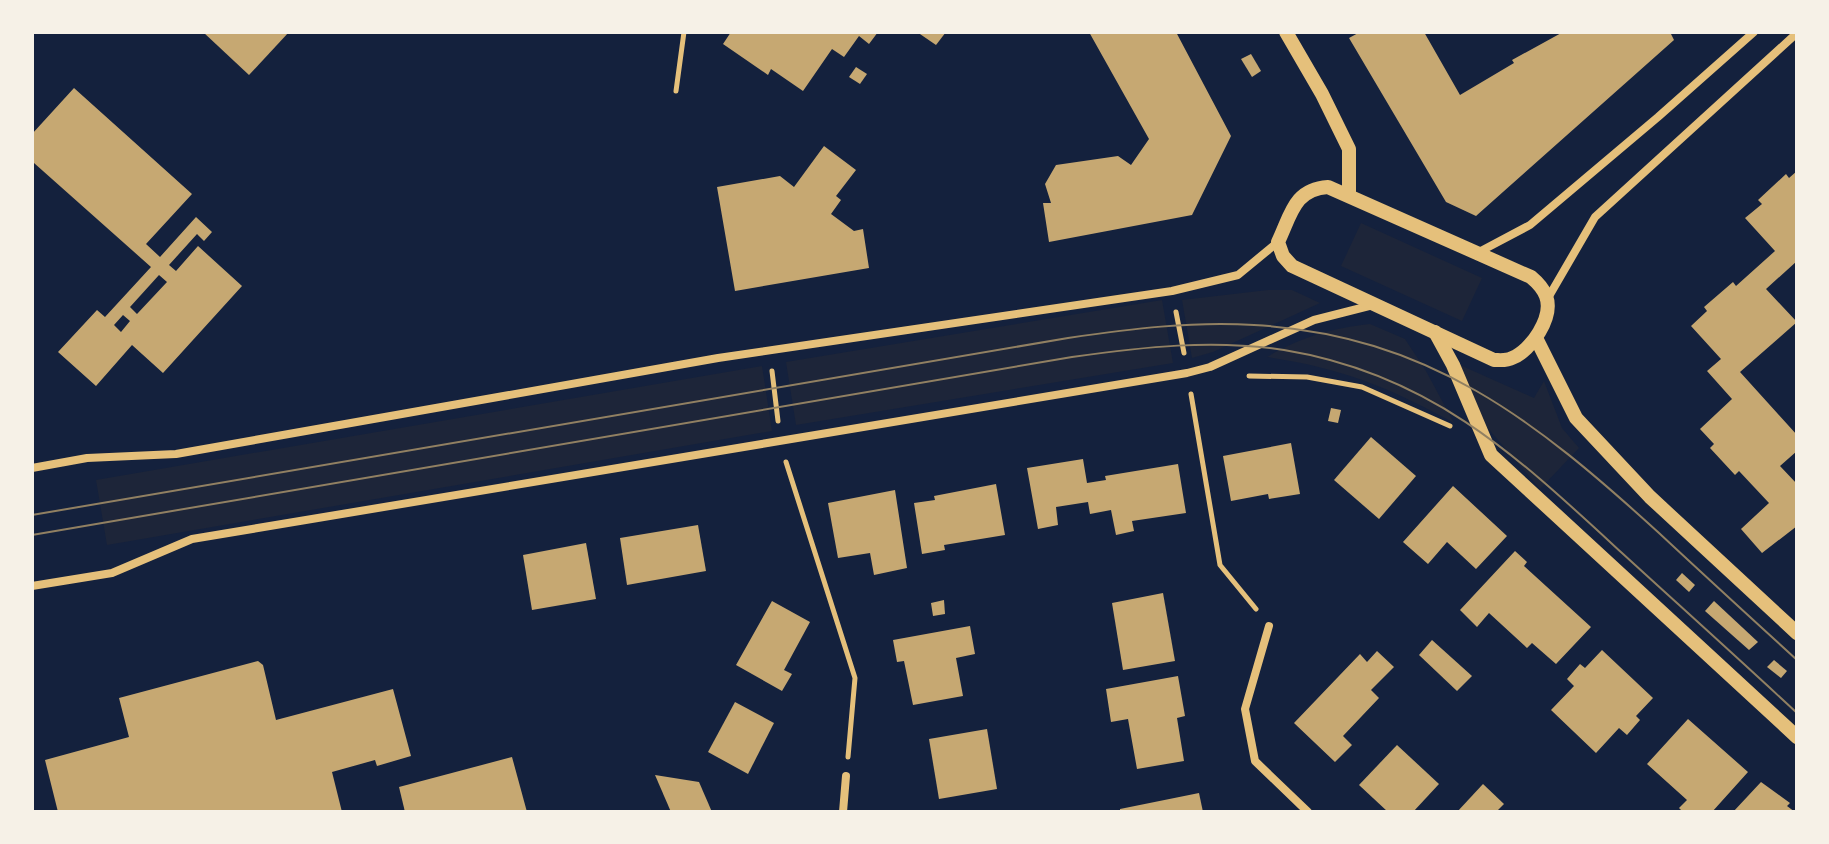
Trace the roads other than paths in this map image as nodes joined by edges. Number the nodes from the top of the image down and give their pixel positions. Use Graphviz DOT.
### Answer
graph roads {
  1 [pos="1286,32"];
  2 [pos="1754,32"];
  3 [pos="1797,33"];
  4 [pos="1349,195"];
  5 [pos="1278,242"];
  6 [pos="1479,252"];
  7 [pos="1547,299"];
  8 [pos="1373,305"];
  9 [pos="1435,332"];
  10 [pos="1536,338"];
  11 [pos="32,468"];
  12 [pos="32,586"];
  13 [pos="1269,626"];
  14 [pos="1797,633"];
  15 [pos="1797,737"];
  16 [pos="846,776"];
  17 [pos="843,812"];
  18 [pos="1308,812"];
  1 -- 4 [label="street"];
  2 -- 6 [label="street"];
  3 -- 7 [label="street"];
  4 -- 5 [label="street"];
  4 -- 6 [label="street"];
  5 -- 8 [label="street"];
  5 -- 11 [label="street"];
  6 -- 7 [label="street"];
  7 -- 10 [label="street"];
  8 -- 9 [label="street"];
  8 -- 12 [label="street"];
  9 -- 10 [label="street"];
  9 -- 15 [label="street"];
  10 -- 14 [label="street"];
  13 -- 18 [label="street"];
  16 -- 17 [label="street"];
}
